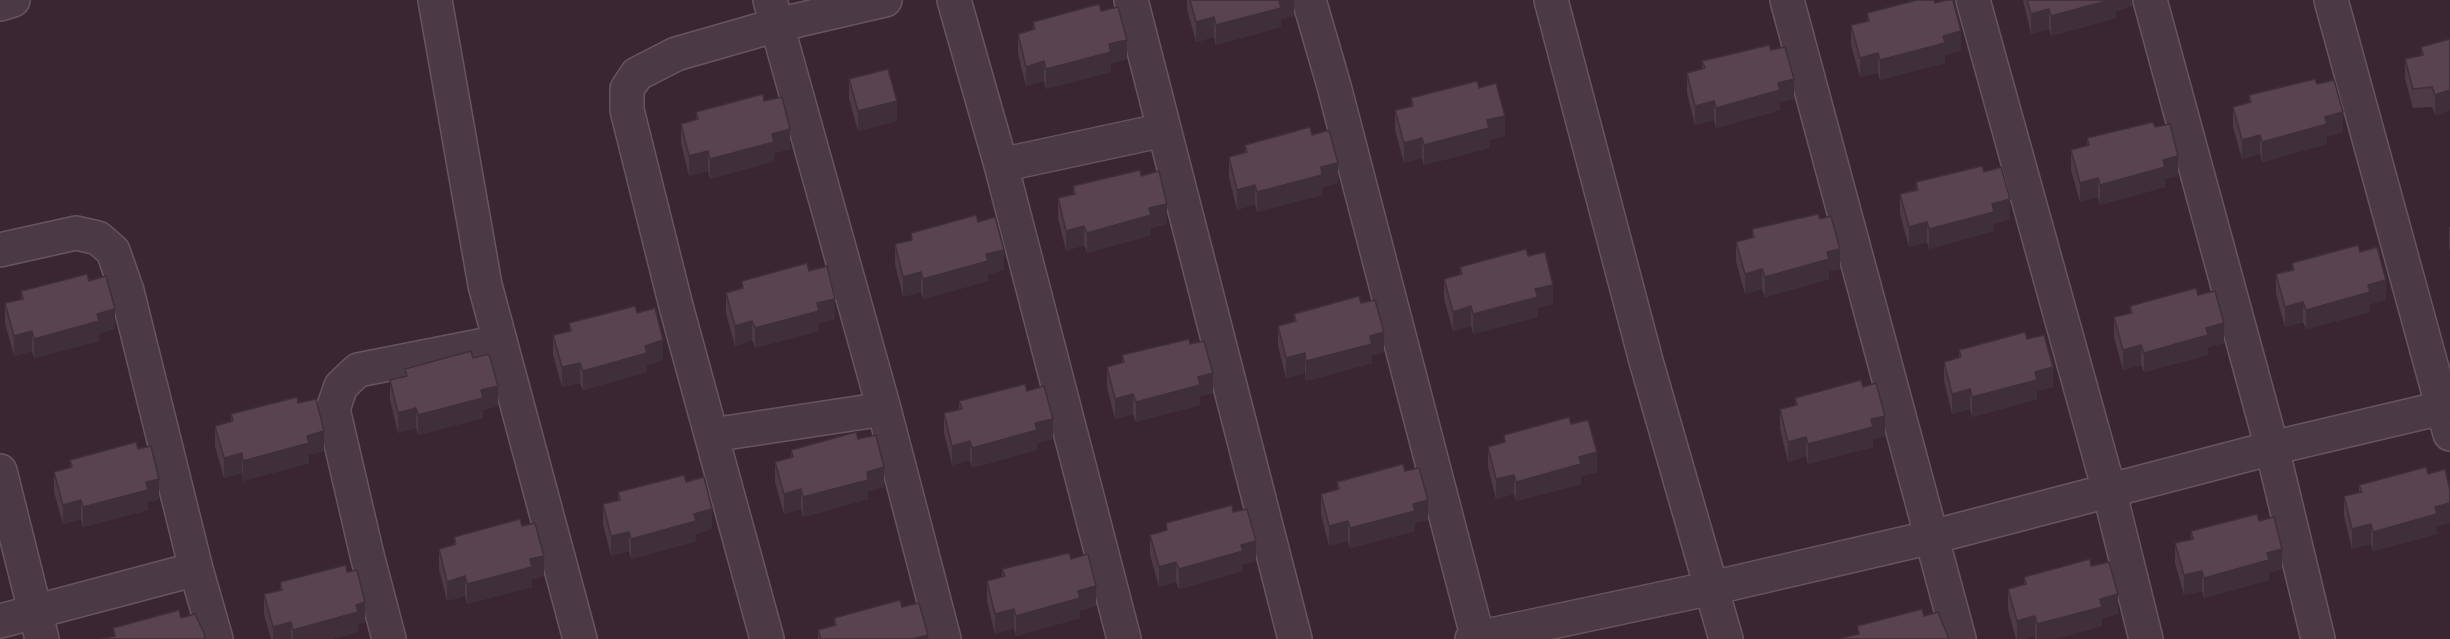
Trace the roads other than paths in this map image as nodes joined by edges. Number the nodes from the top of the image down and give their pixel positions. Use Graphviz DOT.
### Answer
graph roads {
  1 [pos="13,0"];
  2 [pos="435,0"];
  3 [pos="885,0"];
  4 [pos="954,0"];
  5 [pos="1131,0"];
  6 [pos="1309,0"];
  7 [pos="1551,0"];
  8 [pos="1787,0"];
  9 [pos="1973,0"];
  10 [pos="2150,0"];
  11 [pos="2331,0"];
  12 [pos="0,4"];
  13 [pos="773,13"];
  14 [pos="1164,130"];
  15 [pos="1001,165"];
  16 [pos="0,250"];
  17 [pos="500,342"];
  18 [pos="884,409"];
  19 [pos="2448,416"];
  20 [pos="712,435"];
  21 [pos="2272,448"];
  22 [pos="0,471"];
  23 [pos="2109,490"];
  24 [pos="1932,537"];
  25 [pos="196,569"];
  26 [pos="1712,588"];
  27 [pos="0,621"];
  28 [pos="38,625"];
  29 [pos="1476,638"];
  30 [pos="216,639"];
  31 [pos="389,639"];
  32 [pos="580,639"];
  33 [pos="767,639"];
  34 [pos="944,639"];
  35 [pos="1124,639"];
  36 [pos="1295,639"];
  37 [pos="1726,639"];
  38 [pos="1959,639"];
  39 [pos="2146,639"];
  40 [pos="2318,639"];
  1 -- 12 [label="street"];
  2 -- 17 [label="street"];
  3 -- 13 [label="street"];
  4 -- 15 [label="street"];
  5 -- 14 [label="street"];
  6 -- 29 [label="street"];
  7 -- 26 [label="street"];
  8 -- 24 [label="street"];
  9 -- 23 [label="street"];
  10 -- 21 [label="street"];
  11 -- 19 [label="street"];
  13 -- 18 [label="street"];
  13 -- 20 [label="street"];
  14 -- 15 [label="street"];
  14 -- 36 [label="street"];
  15 -- 35 [label="street"];
  16 -- 25 [label="street"];
  17 -- 31 [label="street"];
  17 -- 32 [label="street"];
  18 -- 20 [label="street"];
  18 -- 34 [label="street"];
  19 -- 21 [label="street"];
  20 -- 33 [label="street"];
  21 -- 23 [label="street"];
  21 -- 40 [label="street"];
  22 -- 28 [label="street"];
  23 -- 24 [label="street"];
  23 -- 39 [label="street"];
  24 -- 26 [label="street"];
  24 -- 38 [label="street"];
  25 -- 28 [label="street"];
  25 -- 30 [label="street"];
  26 -- 29 [label="street"];
  26 -- 37 [label="street"];
  27 -- 28 [label="street"];
}
